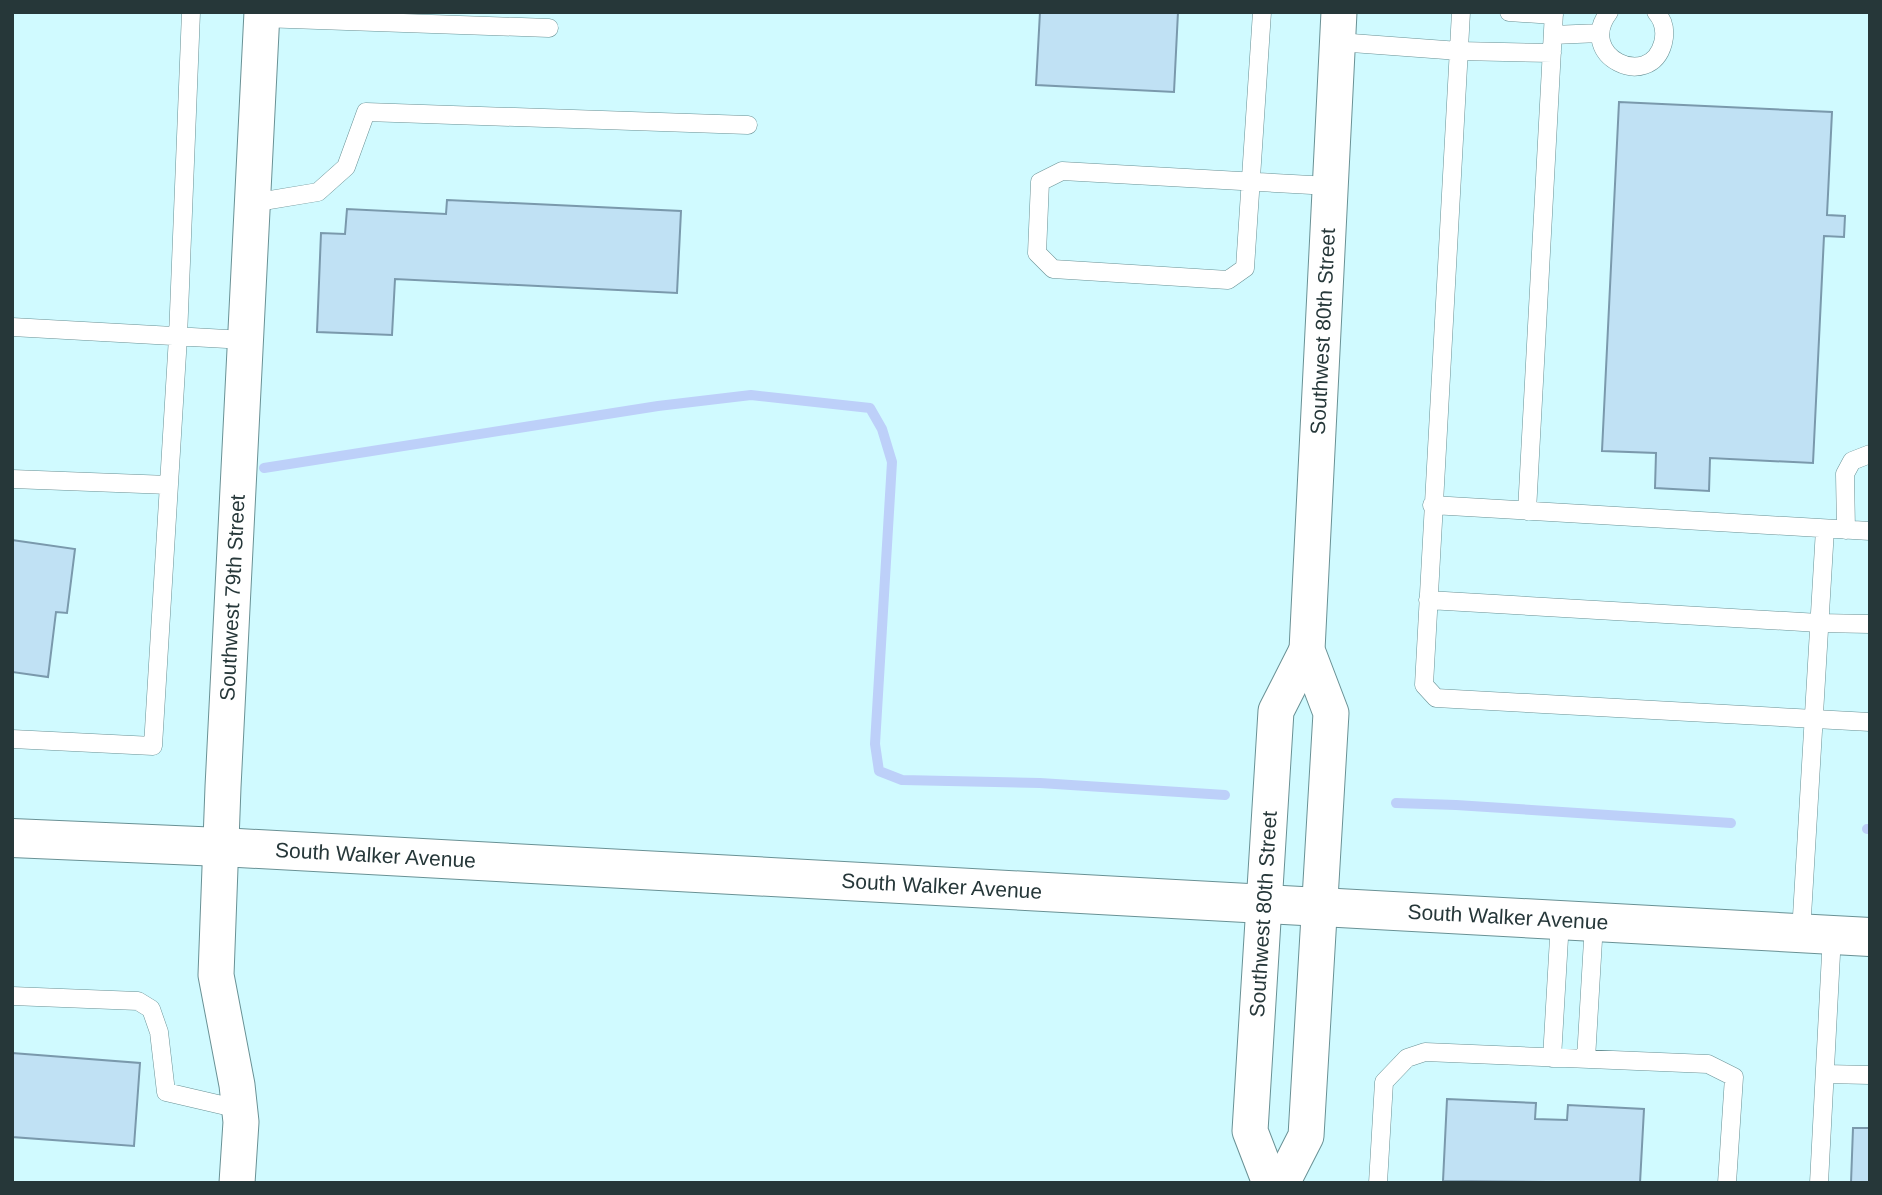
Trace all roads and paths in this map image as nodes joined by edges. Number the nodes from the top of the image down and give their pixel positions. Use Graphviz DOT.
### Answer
graph roads {
  1 [pos="191,12"];
  2 [pos="1262,12"];
  3 [pos="1461,12"];
  4 [pos="1509,12"];
  5 [pos="1609,12"];
  6 [pos="1656,12"];
  7 [pos="1554,14"];
  8 [pos="261,15"];
  9 [pos="1338,27"];
  10 [pos="549,28"];
  11 [pos="1600,33"];
  12 [pos="1553,35"];
  13 [pos="1459,51"];
  14 [pos="1552,53"];
  15 [pos="748,125"];
  16 [pos="1252,181"];
  17 [pos="1330,186"];
  18 [pos="252,203"];
  19 [pos="12,327"];
  20 [pos="178,337"];
  21 [pos="245,340"];
  22 [pos="1870,454"];
  23 [pos="12,479"];
  24 [pos="169,485"];
  25 [pos="1432,505"];
  26 [pos="1527,511"];
  27 [pos="1825,529"];
  28 [pos="1846,530"];
  29 [pos="1870,531"];
  30 [pos="1428,600"];
  31 [pos="1819,623"];
  32 [pos="1870,624"];
  33 [pos="1307,650"];
  34 [pos="1814,719"];
  35 [pos="1870,722"];
  36 [pos="12,739"];
  37 [pos="12,838"];
  38 [pos="221,847"];
  39 [pos="1264,905"];
  40 [pos="1319,908"];
  41 [pos="1577,922"];
  42 [pos="1816,934"];
  43 [pos="1870,937"];
  44 [pos="12,996"];
  45 [pos="1552,1058"];
  46 [pos="1586,1059"];
  47 [pos="1825,1074"];
  48 [pos="1870,1075"];
  49 [pos="239,1109"];
  50 [pos="237,1183"];
  51 [pos="1270,1183"];
  52 [pos="1282,1183"];
  53 [pos="1378,1183"];
  54 [pos="1727,1183"];
  55 [pos="1819,1183"];
  1 -- 20 [label="lane"];
  2 -- 16 [label="lane"];
  3 -- 13 [label="lane"];
  4 -- 7 [label="lane"];
  5 -- 11 [label="lane"];
  6 -- 11 [label="lane"];
  7 -- 12 [label="lane"];
  8 -- 10 [label="lane"];
  8 -- 18 [label="street, Southwest 79th Street"];
  9 -- 13 [label="lane"];
  9 -- 17 [label="street, Southwest 80th Street"];
  11 -- 12 [label="lane"];
  12 -- 14 [label="lane"];
  13 -- 14 [label="lane"];
  13 -- 25 [label="lane"];
  14 -- 26 [label="lane"];
  15 -- 18 [label="lane"];
  16 -- 16 [label="lane"];
  16 -- 17 [label="lane"];
  17 -- 33 [label="street, Southwest 80th Street"];
  18 -- 21 [label="street, Southwest 79th Street"];
  19 -- 20 [label="lane"];
  20 -- 21 [label="lane"];
  20 -- 24 [label="lane"];
  21 -- 38 [label="street, Southwest 79th Street"];
  22 -- 28 [label="lane"];
  23 -- 24 [label="lane"];
  24 -- 36 [label="lane"];
  25 -- 26 [label="lane"];
  25 -- 30 [label="lane"];
  26 -- 27 [label="lane"];
  27 -- 28 [label="lane"];
  27 -- 31 [label="lane"];
  28 -- 29 [label="lane"];
  30 -- 31 [label="lane"];
  30 -- 34 [label="lane"];
  31 -- 32 [label="lane"];
  31 -- 34 [label="lane"];
  33 -- 39 [label="street, Southwest 80th Street"];
  33 -- 40 [label="street, Southwest 80th Street"];
  34 -- 35 [label="lane"];
  34 -- 42 [label="lane"];
  37 -- 38 [label="main road, South Walker Avenue"];
  38 -- 39 [label="main road, South Walker Avenue"];
  38 -- 49 [label="street, Southwest 79th Street"];
  39 -- 40 [label="main road, South Walker Avenue"];
  39 -- 51 [label="street, Southwest 80th Street"];
  40 -- 41 [label="main road, South Walker Avenue"];
  40 -- 52 [label="street, Southwest 80th Street"];
  41 -- 42 [label="main road, South Walker Avenue"];
  41 -- 45 [label="lane"];
  41 -- 46 [label="lane"];
  42 -- 43 [label="main road, South Walker Avenue"];
  42 -- 47 [label="lane"];
  44 -- 49 [label="lane"];
  45 -- 46 [label="lane"];
  45 -- 53 [label="lane"];
  46 -- 54 [label="lane"];
  47 -- 48 [label="lane"];
  47 -- 55 [label="lane"];
  49 -- 50 [label="street, Southwest 79th Street"];
}
